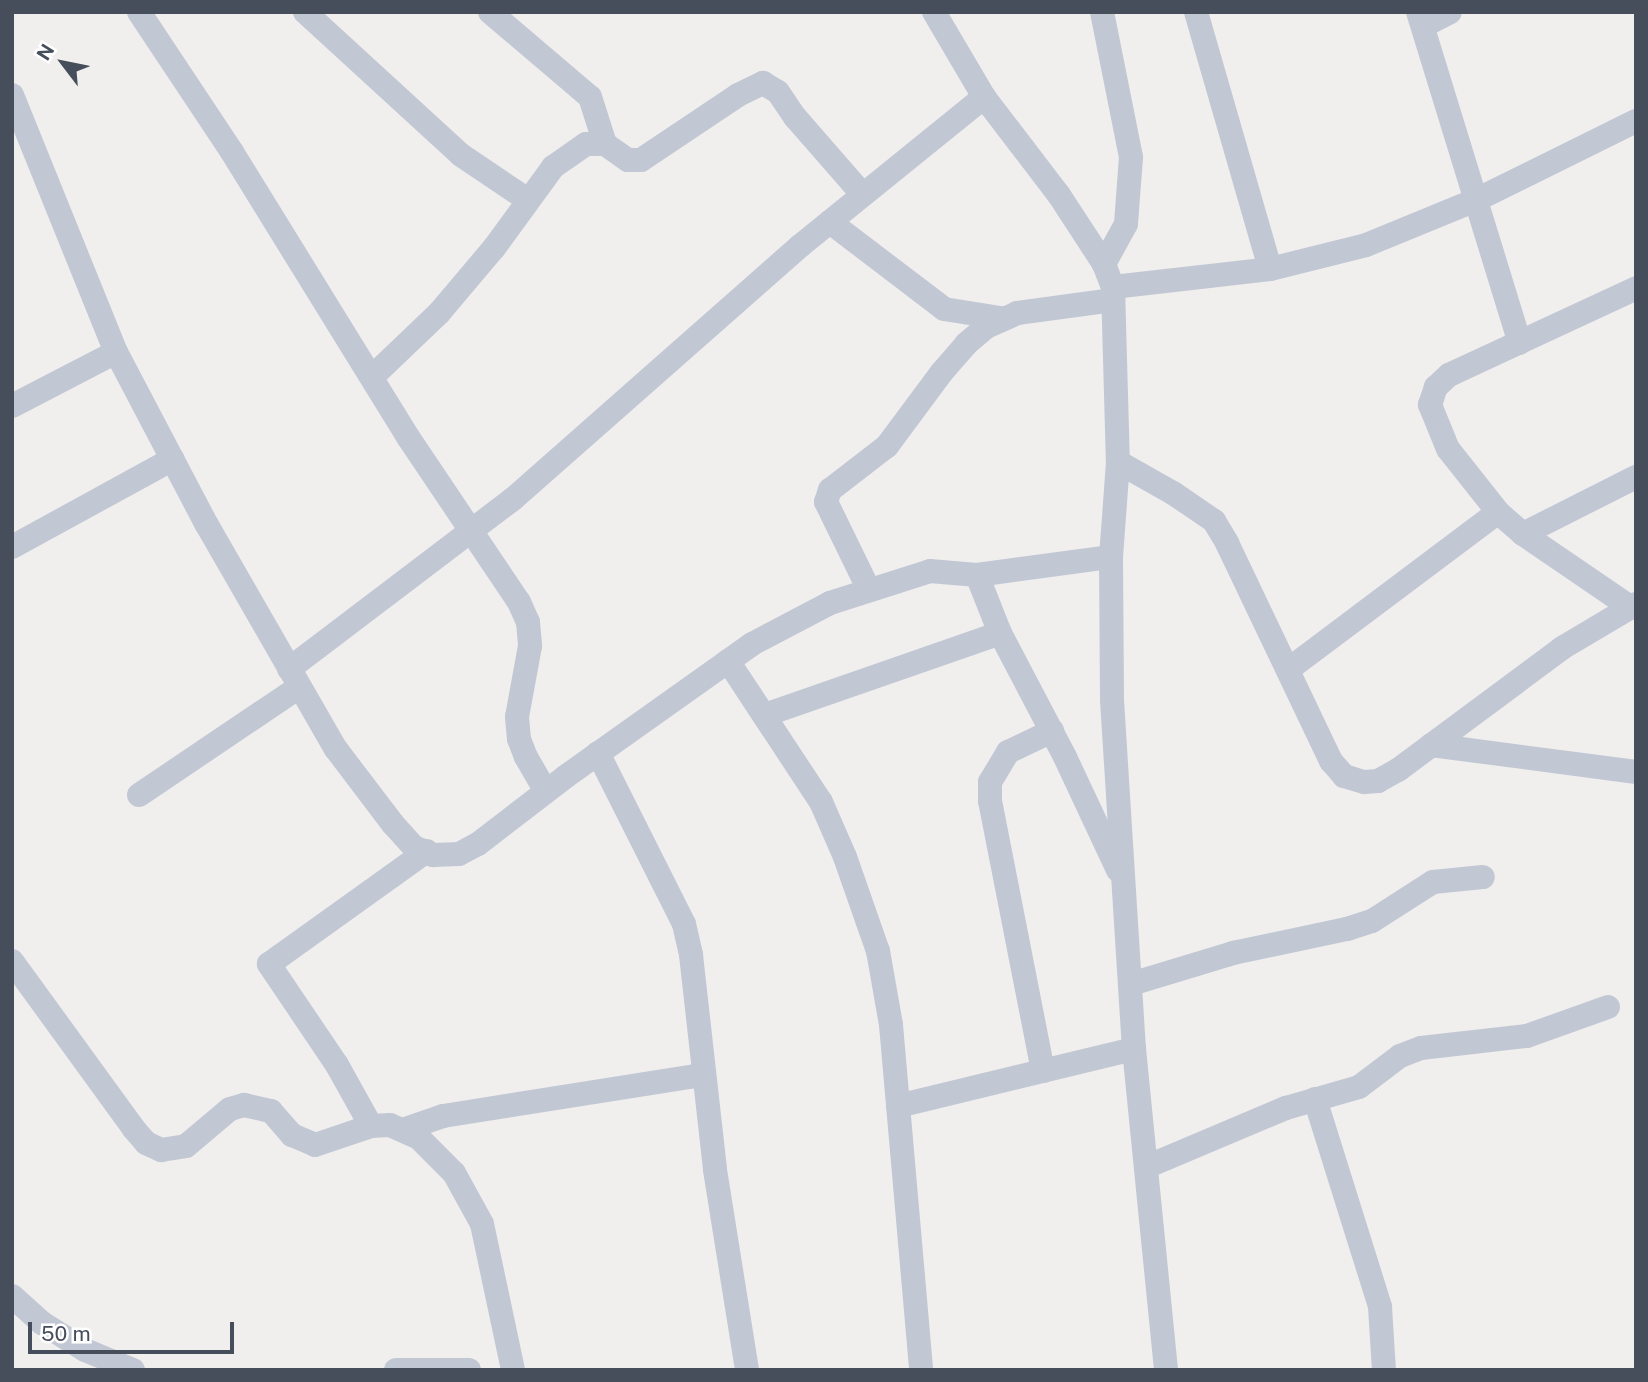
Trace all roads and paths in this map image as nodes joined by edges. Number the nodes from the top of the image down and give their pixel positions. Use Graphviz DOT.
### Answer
graph roads {
  1 [pos="139,12"];
  2 [pos="305,12"];
  3 [pos="490,12"];
  4 [pos="934,12"];
  5 [pos="1102,12"];
  6 [pos="1196,12"];
  7 [pos="1450,12"];
  8 [pos="1420,19"];
  9 [pos="12,95"];
  10 [pos="984,97"];
  11 [pos="1636,121"];
  12 [pos="605,145"];
  13 [pos="863,195"];
  14 [pos="1478,199"];
  15 [pos="528,200"];
  16 [pos="830,222"];
  17 [pos="1104,264"];
  18 [pos="1270,269"];
  19 [pos="1636,288"];
  20 [pos="1113,294"];
  21 [pos="1000,318"];
  22 [pos="1520,343"];
  23 [pos="116,352"];
  24 [pos="372,377"];
  25 [pos="12,406"];
  26 [pos="173,459"];
  27 [pos="1118,462"];
  28 [pos="1636,477"];
  29 [pos="1498,512"];
  30 [pos="471,532"];
  31 [pos="1523,534"];
  32 [pos="12,547"];
  33 [pos="1111,557"];
  34 [pos="977,575"];
  35 [pos="869,590"];
  36 [pos="1633,606"];
  37 [pos="1000,633"];
  38 [pos="727,661"];
  39 [pos="1289,669"];
  40 [pos="294,678"];
  41 [pos="765,715"];
  42 [pos="1052,731"];
  43 [pos="1431,745"];
  44 [pos="598,752"];
  45 [pos="1636,772"];
  46 [pos="546,791"];
  47 [pos="139,795"];
  48 [pos="427,851"];
  49 [pos="1483,877"];
  50 [pos="1126,886"];
  51 [pos="12,961"];
  52 [pos="1131,984"];
  53 [pos="1608,1007"];
  54 [pos="1134,1049"];
  55 [pos="1042,1071"];
  56 [pos="703,1075"];
  57 [pos="1315,1099"];
  58 [pos="898,1106"];
  59 [pos="371,1126"];
  60 [pos="405,1129"];
  61 [pos="1146,1167"];
  62 [pos="12,1296"];
  63 [pos="122,1368"];
  64 [pos="397,1370"];
  65 [pos="469,1370"];
  66 [pos="513,1370"];
  67 [pos="747,1370"];
  68 [pos="921,1370"];
  69 [pos="1166,1370"];
  70 [pos="1384,1370"];
  1 -- 24 [label="street"];
  2 -- 15 [label="street"];
  3 -- 12 [label="street"];
  4 -- 10 [label="street"];
  5 -- 17 [label="street"];
  6 -- 18 [label="street"];
  7 -- 8 [label="street"];
  8 -- 14 [label="street"];
  9 -- 23 [label="street"];
  10 -- 13 [label="street"];
  10 -- 17 [label="street"];
  11 -- 14 [label="street"];
  12 -- 13 [label="street"];
  12 -- 15 [label="street"];
  13 -- 16 [label="street"];
  14 -- 18 [label="street"];
  14 -- 22 [label="street"];
  15 -- 24 [label="street"];
  16 -- 21 [label="street"];
  16 -- 30 [label="street"];
  17 -- 20 [label="street"];
  18 -- 20 [label="street"];
  19 -- 22 [label="street"];
  20 -- 21 [label="street"];
  20 -- 27 [label="street"];
  21 -- 35 [label="street"];
  22 -- 29 [label="street"];
  23 -- 25 [label="street"];
  23 -- 26 [label="street"];
  24 -- 30 [label="street"];
  26 -- 32 [label="street"];
  26 -- 40 [label="street"];
  27 -- 33 [label="street"];
  27 -- 39 [label="street"];
  28 -- 31 [label="street"];
  29 -- 31 [label="street"];
  29 -- 39 [label="street"];
  30 -- 40 [label="street"];
  30 -- 46 [label="street"];
  31 -- 36 [label="street"];
  33 -- 34 [label="street"];
  33 -- 50 [label="street"];
  34 -- 35 [label="street"];
  34 -- 37 [label="street"];
  35 -- 38 [label="street"];
  36 -- 43 [label="street"];
  37 -- 41 [label="street"];
  37 -- 42 [label="street"];
  38 -- 41 [label="street"];
  38 -- 44 [label="street"];
  39 -- 43 [label="street"];
  40 -- 47 [label="street"];
  40 -- 48 [label="street"];
  41 -- 58 [label="street"];
  42 -- 50 [label="street"];
  42 -- 55 [label="street"];
  43 -- 45 [label="street"];
  44 -- 46 [label="street"];
  44 -- 56 [label="street"];
  46 -- 48 [label="street"];
  48 -- 59 [label="street"];
  49 -- 52 [label="street"];
  50 -- 52 [label="street"];
  51 -- 59 [label="street"];
  52 -- 54 [label="street"];
  53 -- 57 [label="street"];
  54 -- 55 [label="street"];
  54 -- 61 [label="street"];
  55 -- 58 [label="street"];
  56 -- 60 [label="street"];
  56 -- 67 [label="street"];
  57 -- 61 [label="street"];
  57 -- 70 [label="street"];
  58 -- 68 [label="street"];
  59 -- 60 [label="street"];
  60 -- 66 [label="street"];
  61 -- 69 [label="street"];
  62 -- 63 [label="street"];
  64 -- 65 [label="street"];
}
